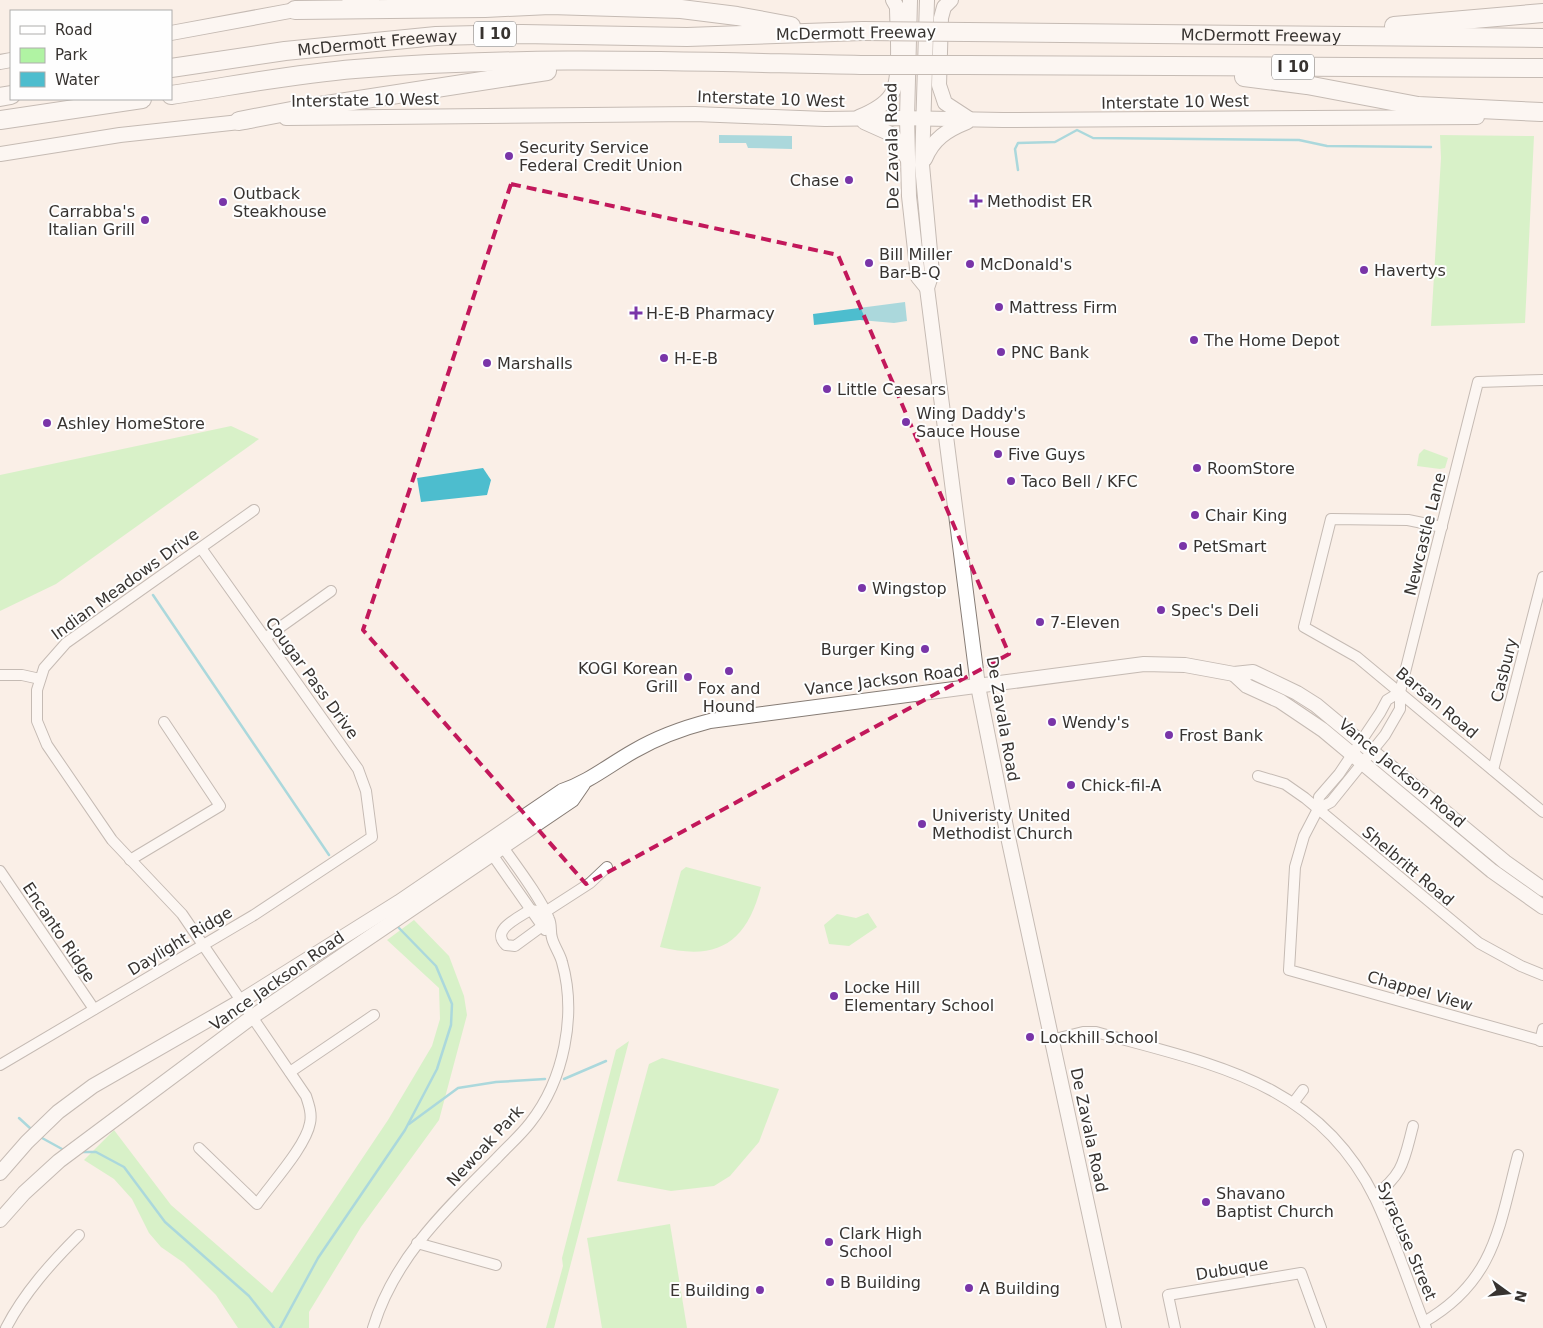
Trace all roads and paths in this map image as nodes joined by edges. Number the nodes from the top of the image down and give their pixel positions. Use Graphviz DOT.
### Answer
graph roads {
  1 [pos="372,0"];
  2 [pos="893,0"];
  3 [pos="910,0"];
  4 [pos="927,0"];
  5 [pos="951,0"];
  6 [pos="295,10"];
  7 [pos="1543,13"];
  8 [pos="821,32"];
  9 [pos="172,33"];
  10 [pos="1244,34"];
  11 [pos="1543,38"];
  12 [pos="621,61"];
  13 [pos="1044,65"];
  14 [pos="172,68"];
  15 [pos="1543,68"];
  16 [pos="172,94"];
  17 [pos="135,100"];
  18 [pos="1542,112"];
  19 [pos="907,118"];
  20 [pos="856,119"];
  21 [pos="924,119"];
  22 [pos="0,120"];
  23 [pos="971,120"];
  24 [pos="239,121"];
  25 [pos="0,154"];
  26 [pos="907,159"];
  27 [pos="922,164"];
  28 [pos="927,288"];
  29 [pos="1543,380"];
  30 [pos="254,510"];
  31 [pos="1442,527"];
  32 [pos="200,548"];
  33 [pos="1543,577"];
  34 [pos="331,591"];
  35 [pos="265,638"];
  36 [pos="1234,674"];
  37 [pos="0,675"];
  38 [pos="40,679"];
  39 [pos="978,686"];
  40 [pos="1400,692"];
  41 [pos="1380,713"];
  42 [pos="1394,721"];
  43 [pos="164,722"];
  44 [pos="1361,742"];
  45 [pos="1373,751"];
  46 [pos="1352,754"];
  47 [pos="1363,763"];
  48 [pos="1492,770"];
  49 [pos="1258,776"];
  50 [pos="1330,783"];
  51 [pos="1340,792"];
  52 [pos="1318,809"];
  53 [pos="1543,812"];
  54 [pos="372,837"];
  55 [pos="493,845"];
  56 [pos="130,860"];
  57 [pos="607,867"];
  58 [pos="0,871"];
  59 [pos="1543,889"];
  60 [pos="1543,907"];
  61 [pos="530,910"];
  62 [pos="545,912"];
  63 [pos="541,927"];
  64 [pos="552,937"];
  65 [pos="203,945"];
  66 [pos="1289,970"];
  67 [pos="1543,975"];
  68 [pos="241,1001"];
  69 [pos="94,1009"];
  70 [pos="374,1015"];
  71 [pos="252,1017"];
  72 [pos="1543,1029"];
  73 [pos="1051,1040"];
  74 [pos="1542,1041"];
  75 [pos="0,1065"];
  76 [pos="290,1072"];
  77 [pos="1304,1090"];
  78 [pos="1294,1102"];
  79 [pos="1413,1126"];
  80 [pos="199,1148"];
  81 [pos="1518,1155"];
  82 [pos="0,1173"];
  83 [pos="1374,1196"];
  84 [pos="0,1220"];
  85 [pos="78,1235"];
  86 [pos="417,1243"];
  87 [pos="496,1265"];
  88 [pos="1425,1325"];
  89 [pos="6,1328"];
  90 [pos="373,1328"];
  91 [pos="1114,1328"];
  92 [pos="1176,1328"];
  93 [pos="1322,1328"];
  1 -- 6 [label="main road"];
  2 -- 20 [label="main road"];
  3 -- 19 [label="main road, De Zavala Road"];
  4 -- 21 [label="main road, De Zavala Road"];
  5 -- 23 [label="main road"];
  6 -- 8 [label="highway"];
  6 -- 9 [label="main road"];
  7 -- 10 [label="highway"];
  8 -- 10 [label="highway, McDermott Freeway / I 10, bridge"];
  8 -- 14 [label="highway, McDermott Freeway / I 10"];
  10 -- 11 [label="highway, McDermott Freeway / I 10"];
  12 -- 13 [label="highway, McDermott Freeway / I 10, bridge"];
  12 -- 16 [label="highway, McDermott Freeway / I 10"];
  12 -- 24 [label="highway"];
  13 -- 15 [label="highway, McDermott Freeway / I 10"];
  13 -- 18 [label="highway"];
  17 -- 22 [label="highway"];
  18 -- 23 [label="main road, Interstate 10 West"];
  19 -- 20 [label="main road, Interstate 10 West"];
  19 -- 21 [label="main road, Interstate 10 West"];
  19 -- 26 [label="main road, De Zavala Road"];
  20 -- 24 [label="main road, Interstate 10 West"];
  20 -- 26 [label="main road"];
  21 -- 23 [label="main road, Interstate 10 West"];
  21 -- 27 [label="main road, De Zavala Road"];
  23 -- 27 [label="main road"];
  24 -- 25 [label="main road, Interstate 10 West"];
  26 -- 28 [label="main road, De Zavala Road"];
  27 -- 28 [label="main road, De Zavala Road"];
  28 -- 39 [label="main road, De Zavala Road"];
  29 -- 31 [label="street, Newcastle Lane"];
  30 -- 32 [label="street, Indian Meadows Drive"];
  31 -- 40 [label="street, Newcastle Lane"];
  31 -- 40 [label="street, Barsan Road"];
  32 -- 35 [label="street, Cougar Pass Drive"];
  32 -- 38 [label="street, Indian Meadows Drive"];
  33 -- 48 [label="street, Casbury"];
  34 -- 35 [label="street"];
  35 -- 54 [label="street, Cougar Pass Drive"];
  36 -- 39 [label="main road, Vance Jackson Road"];
  36 -- 44 [label="main road, Vance Jackson Road"];
  36 -- 46 [label="main road, Vance Jackson Road"];
  37 -- 38 [label="street"];
  38 -- 56 [label="street, Indian Meadows Drive"];
  39 -- 55 [label="main road, Vance Jackson Road"];
  39 -- 73 [label="main road, De Zavala Road"];
  40 -- 41 [label="street, Newcastle Lane"];
  40 -- 42 [label="street, Newcastle Lane"];
  40 -- 48 [label="street, Barsan Road"];
  41 -- 42 [label="street"];
  41 -- 44 [label="street, Newcastle Lane"];
  42 -- 45 [label="street, Newcastle Lane"];
  43 -- 56 [label="street"];
  44 -- 45 [label="main road, Vance Jackson Road"];
  44 -- 46 [label="street, Newcastle Lane"];
  45 -- 47 [label="street, Newcastle Lane"];
  45 -- 59 [label="main road, Vance Jackson Road"];
  46 -- 47 [label="main road, Vance Jackson Road"];
  46 -- 50 [label="street, Newcastle Lane"];
  47 -- 51 [label="street, Newcastle Lane"];
  47 -- 60 [label="main road, Vance Jackson Road"];
  48 -- 53 [label="street, Barsan Road"];
  49 -- 52 [label="street, Shelbritt Road"];
  50 -- 51 [label="street"];
  50 -- 52 [label="street, Newcastle Lane"];
  51 -- 52 [label="street, Newcastle Lane"];
  52 -- 66 [label="street, Newcastle Lane"];
  52 -- 67 [label="street, Shelbritt Road"];
  54 -- 65 [label="street, Daylight Ridge"];
  55 -- 61 [label="street, Newoak Park"];
  55 -- 62 [label="street, Newoak Park"];
  55 -- 68 [label="main road, Vance Jackson Road"];
  55 -- 71 [label="main road, Vance Jackson Road"];
  56 -- 65 [label="street, Indian Meadows Drive"];
  57 -- 62 [label="street"];
  58 -- 69 [label="street, Encanto Ridge"];
  61 -- 62 [label="street"];
  61 -- 63 [label="street, Newoak Park"];
  61 -- 63 [label="street"];
  62 -- 63 [label="street"];
  62 -- 64 [label="street, Newoak Park"];
  63 -- 64 [label="street, Newoak Park"];
  64 -- 86 [label="street, Newoak Park"];
  65 -- 68 [label="street, Indian Meadows Drive"];
  65 -- 69 [label="street, Daylight Ridge"];
  66 -- 74 [label="street, Chappel View"];
  68 -- 71 [label="street, Indian Meadows Drive"];
  68 -- 82 [label="main road, Vance Jackson Road"];
  69 -- 75 [label="street, Daylight Ridge"];
  70 -- 76 [label="street"];
  71 -- 76 [label="street, Indian Meadows Drive"];
  71 -- 84 [label="main road, Vance Jackson Road"];
  72 -- 74 [label="street"];
  73 -- 78 [label="street, Syracuse Street"];
  73 -- 91 [label="main road, De Zavala Road"];
  76 -- 80 [label="street, Indian Meadows Drive"];
  77 -- 78 [label="street"];
  78 -- 83 [label="street, Syracuse Street"];
  79 -- 83 [label="street"];
  81 -- 88 [label="street"];
  83 -- 88 [label="street, Syracuse Street"];
  85 -- 89 [label="street"];
  86 -- 87 [label="street"];
  86 -- 90 [label="street, Newoak Park"];
  92 -- 93 [label="street, Dubuque"];
}
